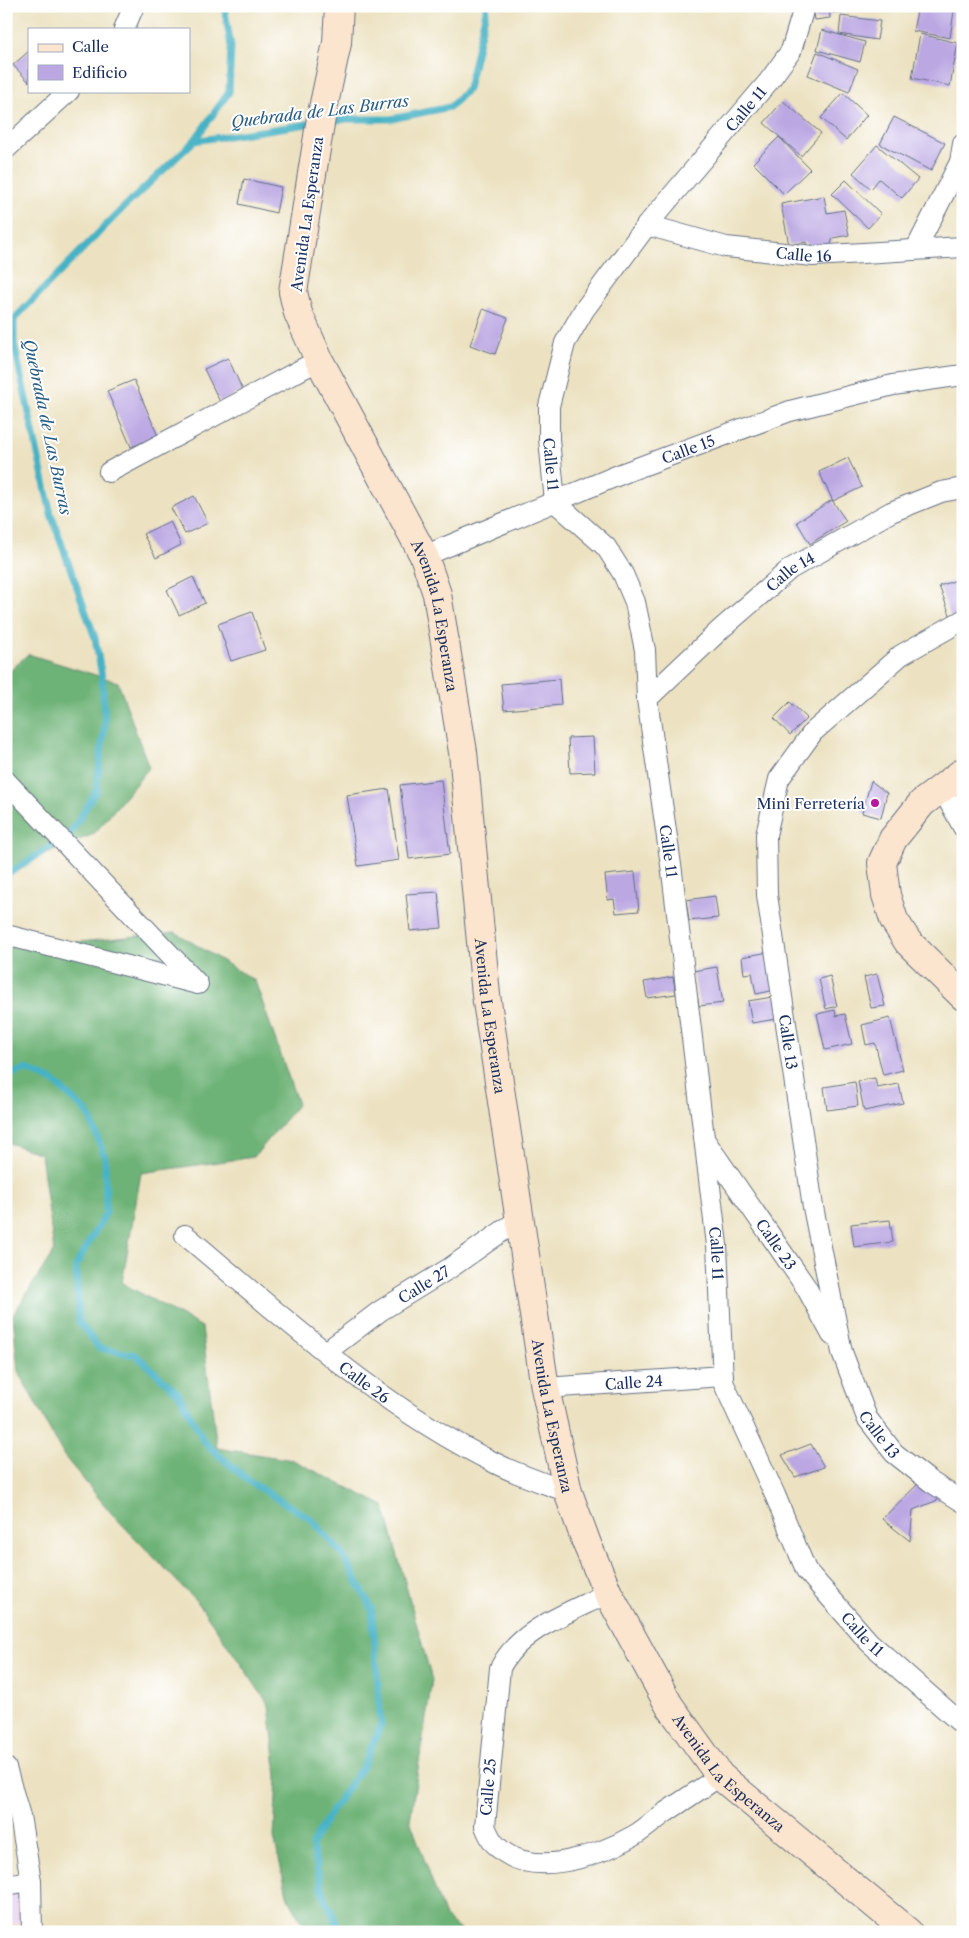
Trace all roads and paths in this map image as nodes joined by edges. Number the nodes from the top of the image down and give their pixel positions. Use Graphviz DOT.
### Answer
graph roads {
  1 [pos="134,6"];
  2 [pos="338,6"];
  3 [pos="802,6"];
  4 [pos="124,28"];
  5 [pos="68,92"];
  6 [pos="6,149"];
  7 [pos="962,156"];
  8 [pos="647,225"];
  9 [pos="963,247"];
  10 [pos="916,249"];
  11 [pos="319,360"];
  12 [pos="963,375"];
  13 [pos="109,472"];
  14 [pos="963,488"];
  15 [pos="555,502"];
  16 [pos="424,556"];
  17 [pos="963,620"];
  18 [pos="648,699"];
  19 [pos="952,780"];
  20 [pos="6,781"];
  21 [pos="963,827"];
  22 [pos="6,935"];
  23 [pos="963,996"];
  24 [pos="704,1139"];
  25 [pos="521,1218"];
  26 [pos="185,1235"];
  27 [pos="326,1352"];
  28 [pos="842,1352"];
  29 [pos="723,1376"];
  30 [pos="545,1388"];
  31 [pos="568,1492"];
  32 [pos="963,1502"];
  33 [pos="608,1593"];
  34 [pos="963,1725"];
  35 [pos="6,1768"];
  36 [pos="720,1776"];
  37 [pos="31,1881"];
  38 [pos="6,1885"];
  39 [pos="32,1932"];
  40 [pos="908,1932"];
  1 -- 4 [label="street"];
  2 -- 11 [label="street, Avenida La Esperanza"];
  3 -- 8 [label="street, Calle 11"];
  5 -- 6 [label="street"];
  7 -- 10 [label="street"];
  8 -- 10 [label="street, Calle 16"];
  8 -- 15 [label="street, Calle 11"];
  9 -- 10 [label="street, Calle 16"];
  11 -- 13 [label="street"];
  11 -- 16 [label="street, Avenida La Esperanza"];
  12 -- 15 [label="street, Calle 15"];
  14 -- 18 [label="street, Calle 14"];
  15 -- 16 [label="street, Calle 15"];
  15 -- 18 [label="street, Calle 11"];
  16 -- 25 [label="street, Avenida La Esperanza"];
  17 -- 28 [label="street, Calle 13"];
  18 -- 24 [label="street, Calle 11"];
  19 -- 21 [label="street"];
  19 -- 23 [label="street"];
  20 -- 22 [label="street"];
  24 -- 28 [label="street, Calle 23"];
  24 -- 29 [label="street, Calle 11"];
  25 -- 27 [label="street, Calle 27"];
  25 -- 30 [label="street, Avenida La Esperanza"];
  26 -- 27 [label="street, Calle 26"];
  27 -- 31 [label="street, Calle 26"];
  28 -- 32 [label="street, Calle 13"];
  29 -- 30 [label="street, Calle 24"];
  29 -- 34 [label="street, Calle 11"];
  30 -- 31 [label="street, Avenida La Esperanza"];
  31 -- 33 [label="street, Avenida La Esperanza"];
  33 -- 36 [label="street, Avenida La Esperanza"];
  33 -- 36 [label="street, Calle 25"];
  35 -- 37 [label="street"];
  36 -- 40 [label="street, Avenida La Esperanza"];
  37 -- 38 [label="street"];
  37 -- 39 [label="street"];
}
